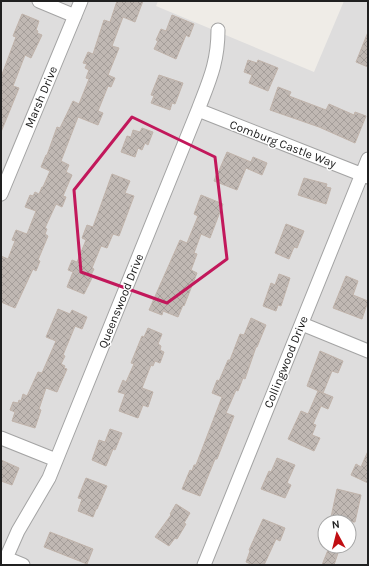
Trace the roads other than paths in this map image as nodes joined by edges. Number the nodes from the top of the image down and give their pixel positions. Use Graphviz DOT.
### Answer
graph roads {
  1 [pos="39,1"];
  2 [pos="81,1"];
  3 [pos="75,16"];
  4 [pos="218,30"];
  5 [pos="198,110"];
  6 [pos="368,159"];
  7 [pos="365,176"];
  8 [pos="1,194"];
  9 [pos="302,324"];
  10 [pos="368,351"];
  11 [pos="1,438"];
  12 [pos="56,460"];
  13 [pos="5,562"];
  14 [pos="23,565"];
  15 [pos="204,565"];
  1 -- 3 [label="street"];
  2 -- 3 [label="street, Marsh Drive"];
  3 -- 8 [label="street, Marsh Drive"];
  4 -- 5 [label="street, Queenswood Drive"];
  5 -- 7 [label="street, Comburg Castle Way"];
  5 -- 12 [label="street, Queenswood Drive"];
  6 -- 7 [label="street, Collingwood Drive"];
  7 -- 9 [label="street, Collingwood Drive"];
  9 -- 10 [label="street"];
  9 -- 15 [label="street, Collingwood Drive"];
  11 -- 12 [label="street"];
  12 -- 13 [label="street, Queenswood Drive"];
  13 -- 14 [label="street"];
}
